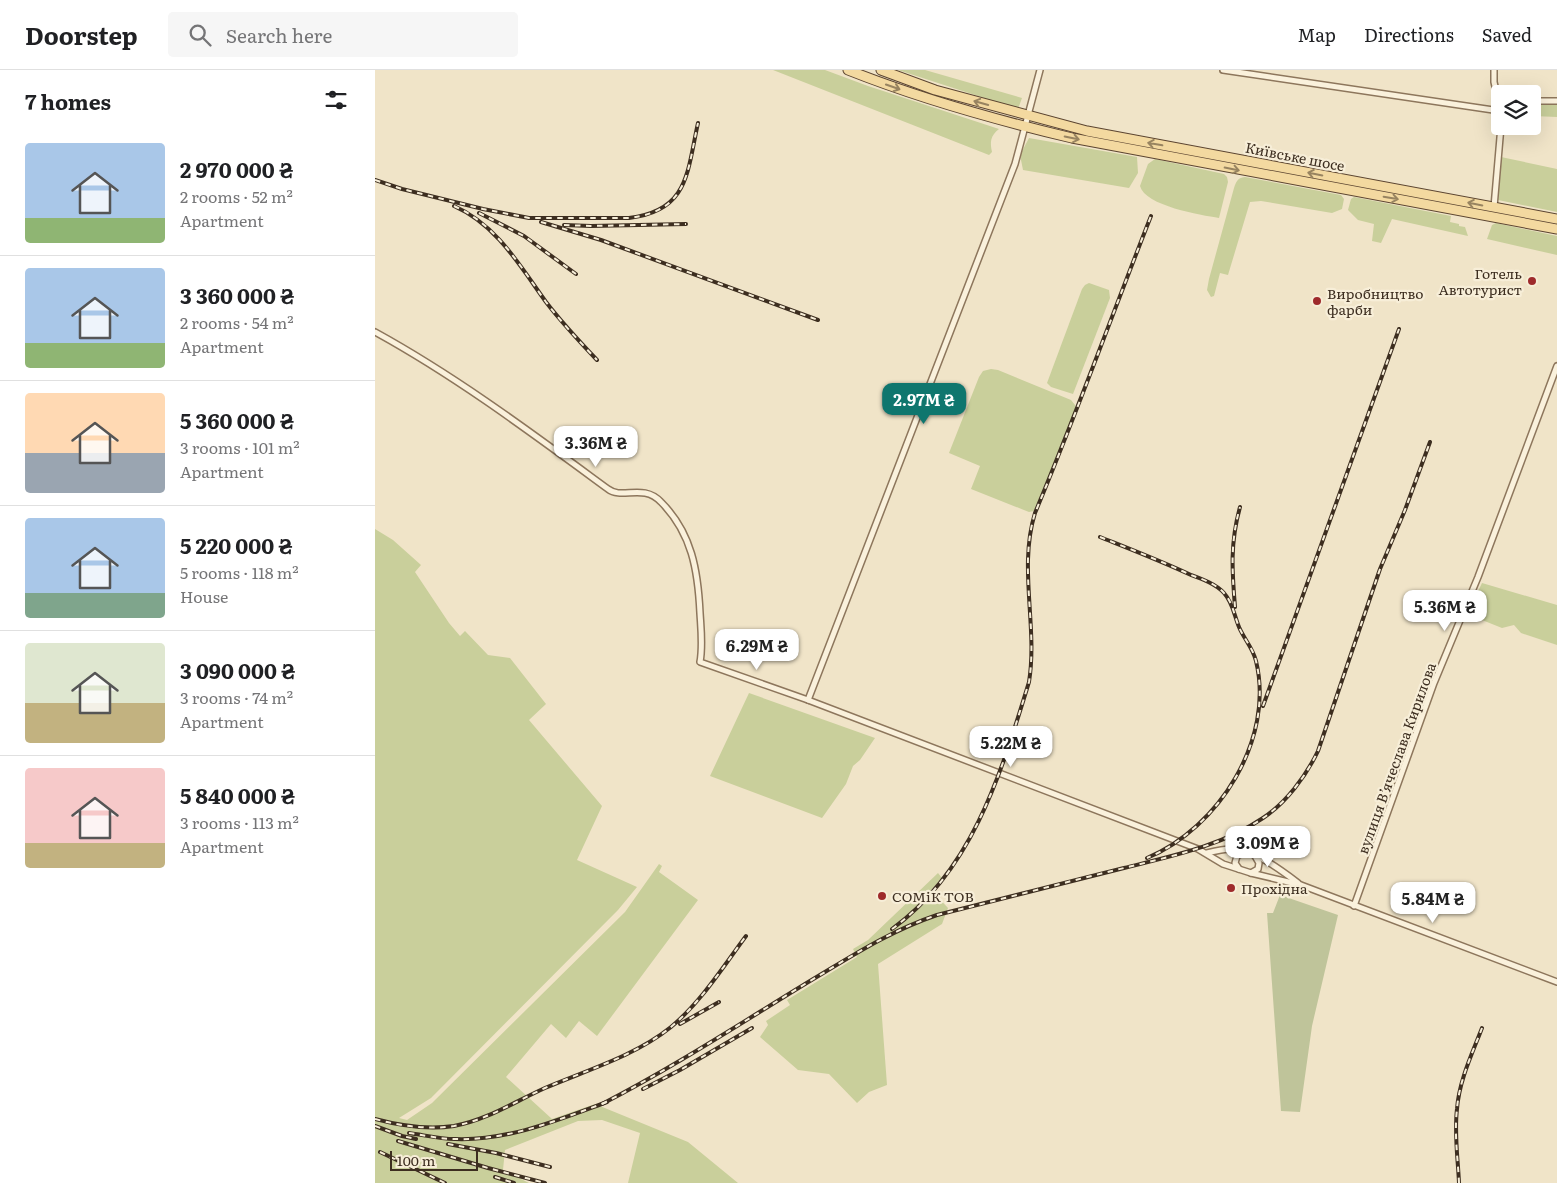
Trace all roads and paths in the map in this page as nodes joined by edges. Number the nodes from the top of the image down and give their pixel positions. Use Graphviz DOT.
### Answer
graph roads {
  1 [pos="848,70"];
  2 [pos="881,70"];
  3 [pos="1040,70"];
  4 [pos="1223,70"];
  5 [pos="1495,70"];
  6 [pos="1495,85"];
  7 [pos="1541,101"];
  8 [pos="1557,101"];
  9 [pos="1491,108"];
  10 [pos="1028,116"];
  11 [pos="1025,127"];
  12 [pos="1500,135"];
  13 [pos="1494,207"];
  14 [pos="1557,219"];
  15 [pos="1557,229"];
  16 [pos="375,332"];
  17 [pos="1557,366"];
  18 [pos="808,700"];
  19 [pos="1246,852"];
  20 [pos="1207,853"];
  21 [pos="1255,855"];
  22 [pos="1239,869"];
  23 [pos="1251,873"];
  24 [pos="1301,885"];
  25 [pos="1354,906"];
  26 [pos="1557,982"];
  1 -- 11 [label="main road, one-way"];
  10 -- 2 [label="main road, Київське шосе, one-way"];
  3 -- 10 [label="street"];
  4 -- 9 [label="street"];
  5 -- 6 [label="street"];
  7 -- 8 [label="street"];
  10 -- 11 [label="street"];
  13 -- 10 [label="main road, Київське шосе, one-way"];
  11 -- 15 [label="main road, one-way"];
  11 -- 18 [label="street"];
  12 -- 13 [label="street"];
  13 -- 14 [label="main road, Київське шосе"];
  16 -- 18 [label="street"];
  17 -- 25 [label="street, вулиця Вʼячеслава Кирилова"];
  18 -- 20 [label="street"];
  19 -- 20 [label="street"];
  19 -- 21 [label="street"];
  19 -- 22 [label="street"];
  20 -- 22 [label="street"];
  21 -- 23 [label="street"];
  21 -- 24 [label="street"];
  22 -- 23 [label="street"];
  23 -- 24 [label="street"];
  24 -- 25 [label="street"];
  25 -- 26 [label="street"];
}
